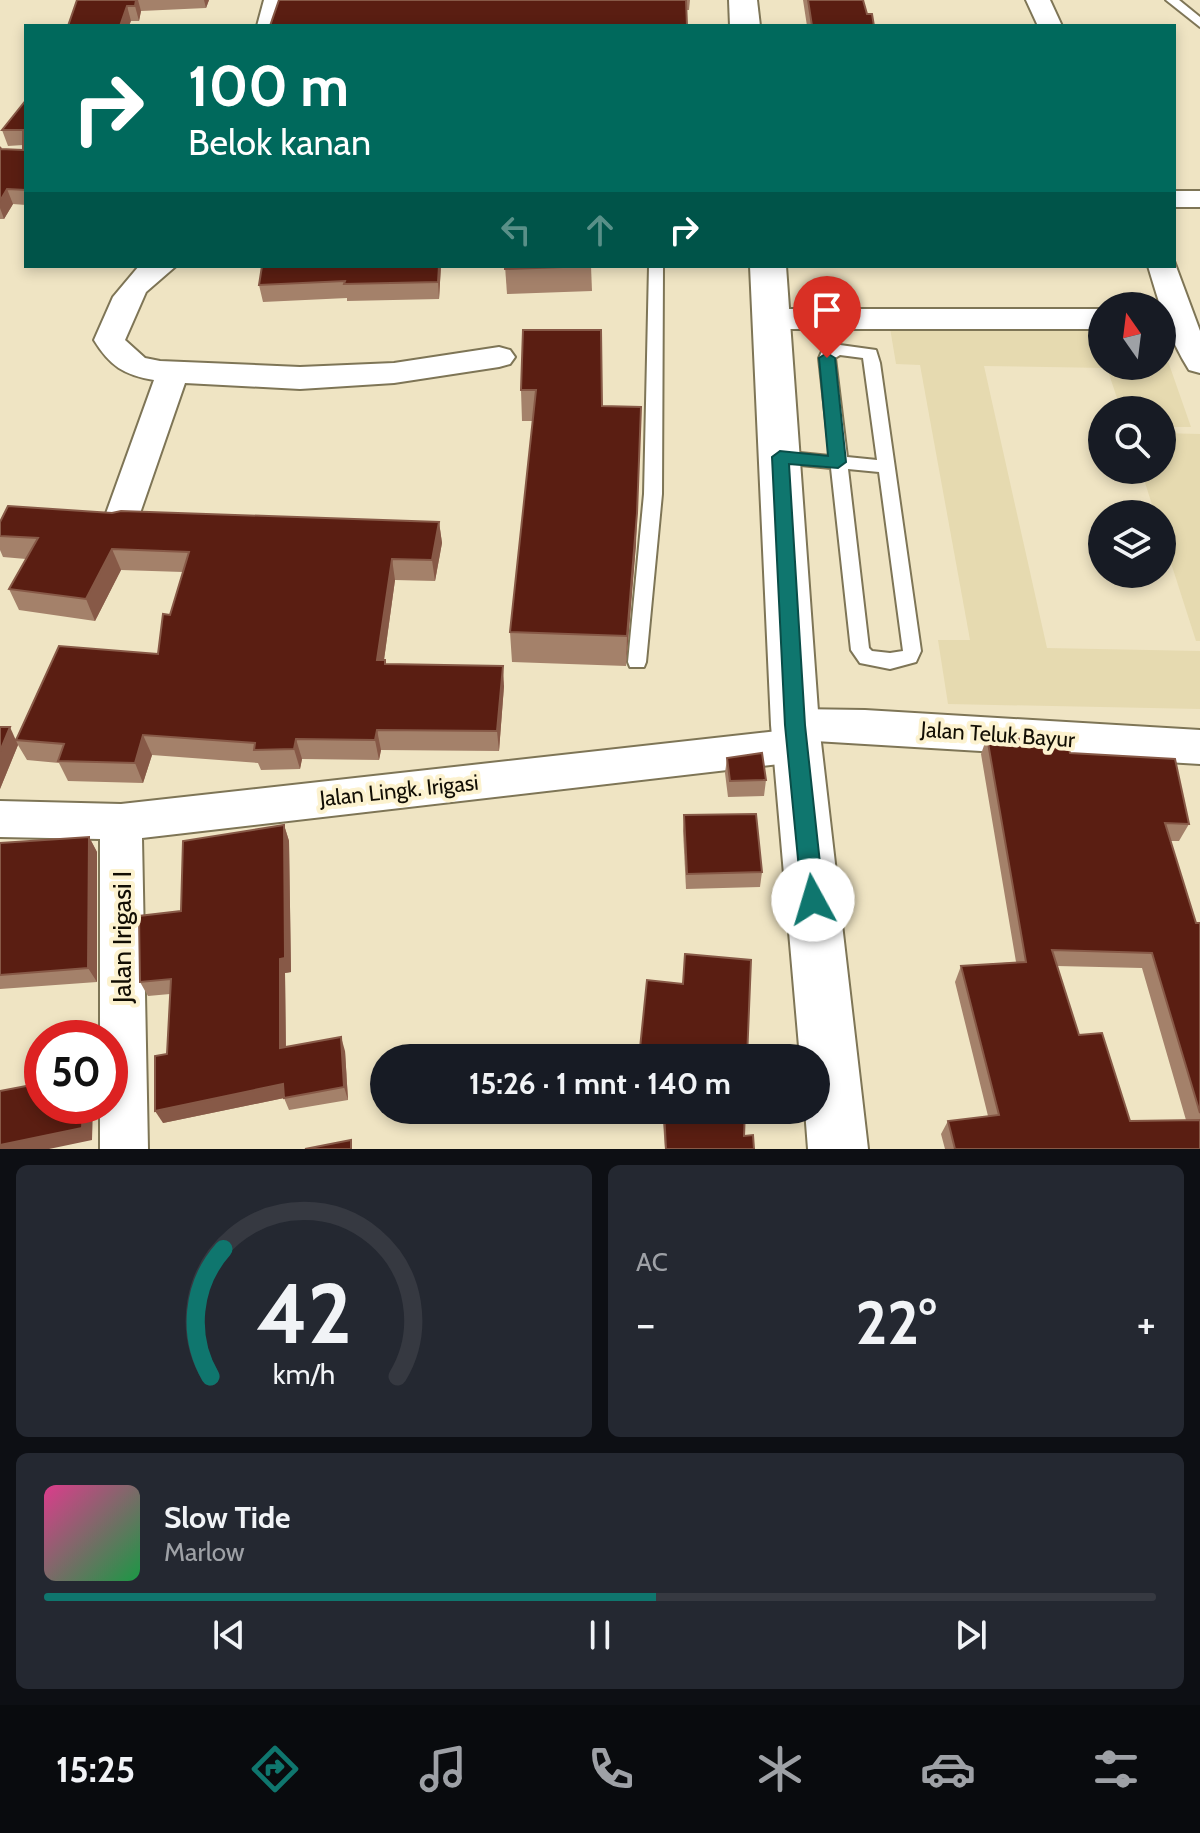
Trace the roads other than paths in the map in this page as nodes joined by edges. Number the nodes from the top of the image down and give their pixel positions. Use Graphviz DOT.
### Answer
graph roads {
  1 [pos="743,0"];
  2 [pos="1038,0"];
  3 [pos="1172,0"];
  4 [pos="272,14"];
  5 [pos="303,16"];
  6 [pos="1200,23"];
  7 [pos="745,24"];
  8 [pos="1049,24"];
  9 [pos="1176,199"];
  10 [pos="1200,199"];
  11 [pos="156,268"];
  12 [pos="656,268"];
  13 [pos="768,268"];
  14 [pos="1163,268"];
  15 [pos="1166,292"];
  16 [pos="773,319"];
  17 [pos="1088,319"];
  18 [pos="1176,328"];
  19 [pos="499,357"];
  20 [pos="1200,363"];
  21 [pos="173,372"];
  22 [pos="780,457"];
  23 [pos="838,462"];
  24 [pos="885,467"];
  25 [pos="121,519"];
  26 [pos="637,662"];
  27 [pos="796,735"];
  28 [pos="1200,747"];
  29 [pos="0,819"];
  30 [pos="121,822"];
  31 [pos="124,1149"];
  32 [pos="838,1149"];
  1 -- 7 [label="main road"];
  2 -- 8 [label="street"];
  3 -- 6 [label="lane"];
  4 -- 5 [label="street"];
  9 -- 10 [label="street"];
  11 -- 21 [label="street"];
  12 -- 26 [label="lane"];
  13 -- 16 [label="main road"];
  14 -- 15 [label="street"];
  16 -- 17 [label="street"];
  16 -- 22 [label="main road"];
  18 -- 20 [label="street"];
  19 -- 21 [label="street"];
  21 -- 25 [label="street"];
  22 -- 23 [label="lane"];
  22 -- 27 [label="main road"];
  23 -- 24 [label="lane"];
  23 -- 24 [label="lane"];
  23 -- 24 [label="lane"];
  27 -- 28 [label="street, Jalan Teluk Bayur"];
  27 -- 30 [label="street, Jalan Lingk. Irigasi"];
  27 -- 32 [label="main road"];
  29 -- 30 [label="street, Jalan Lingk. Irigasi"];
  30 -- 31 [label="street, Jalan Irigasi I"];
}
